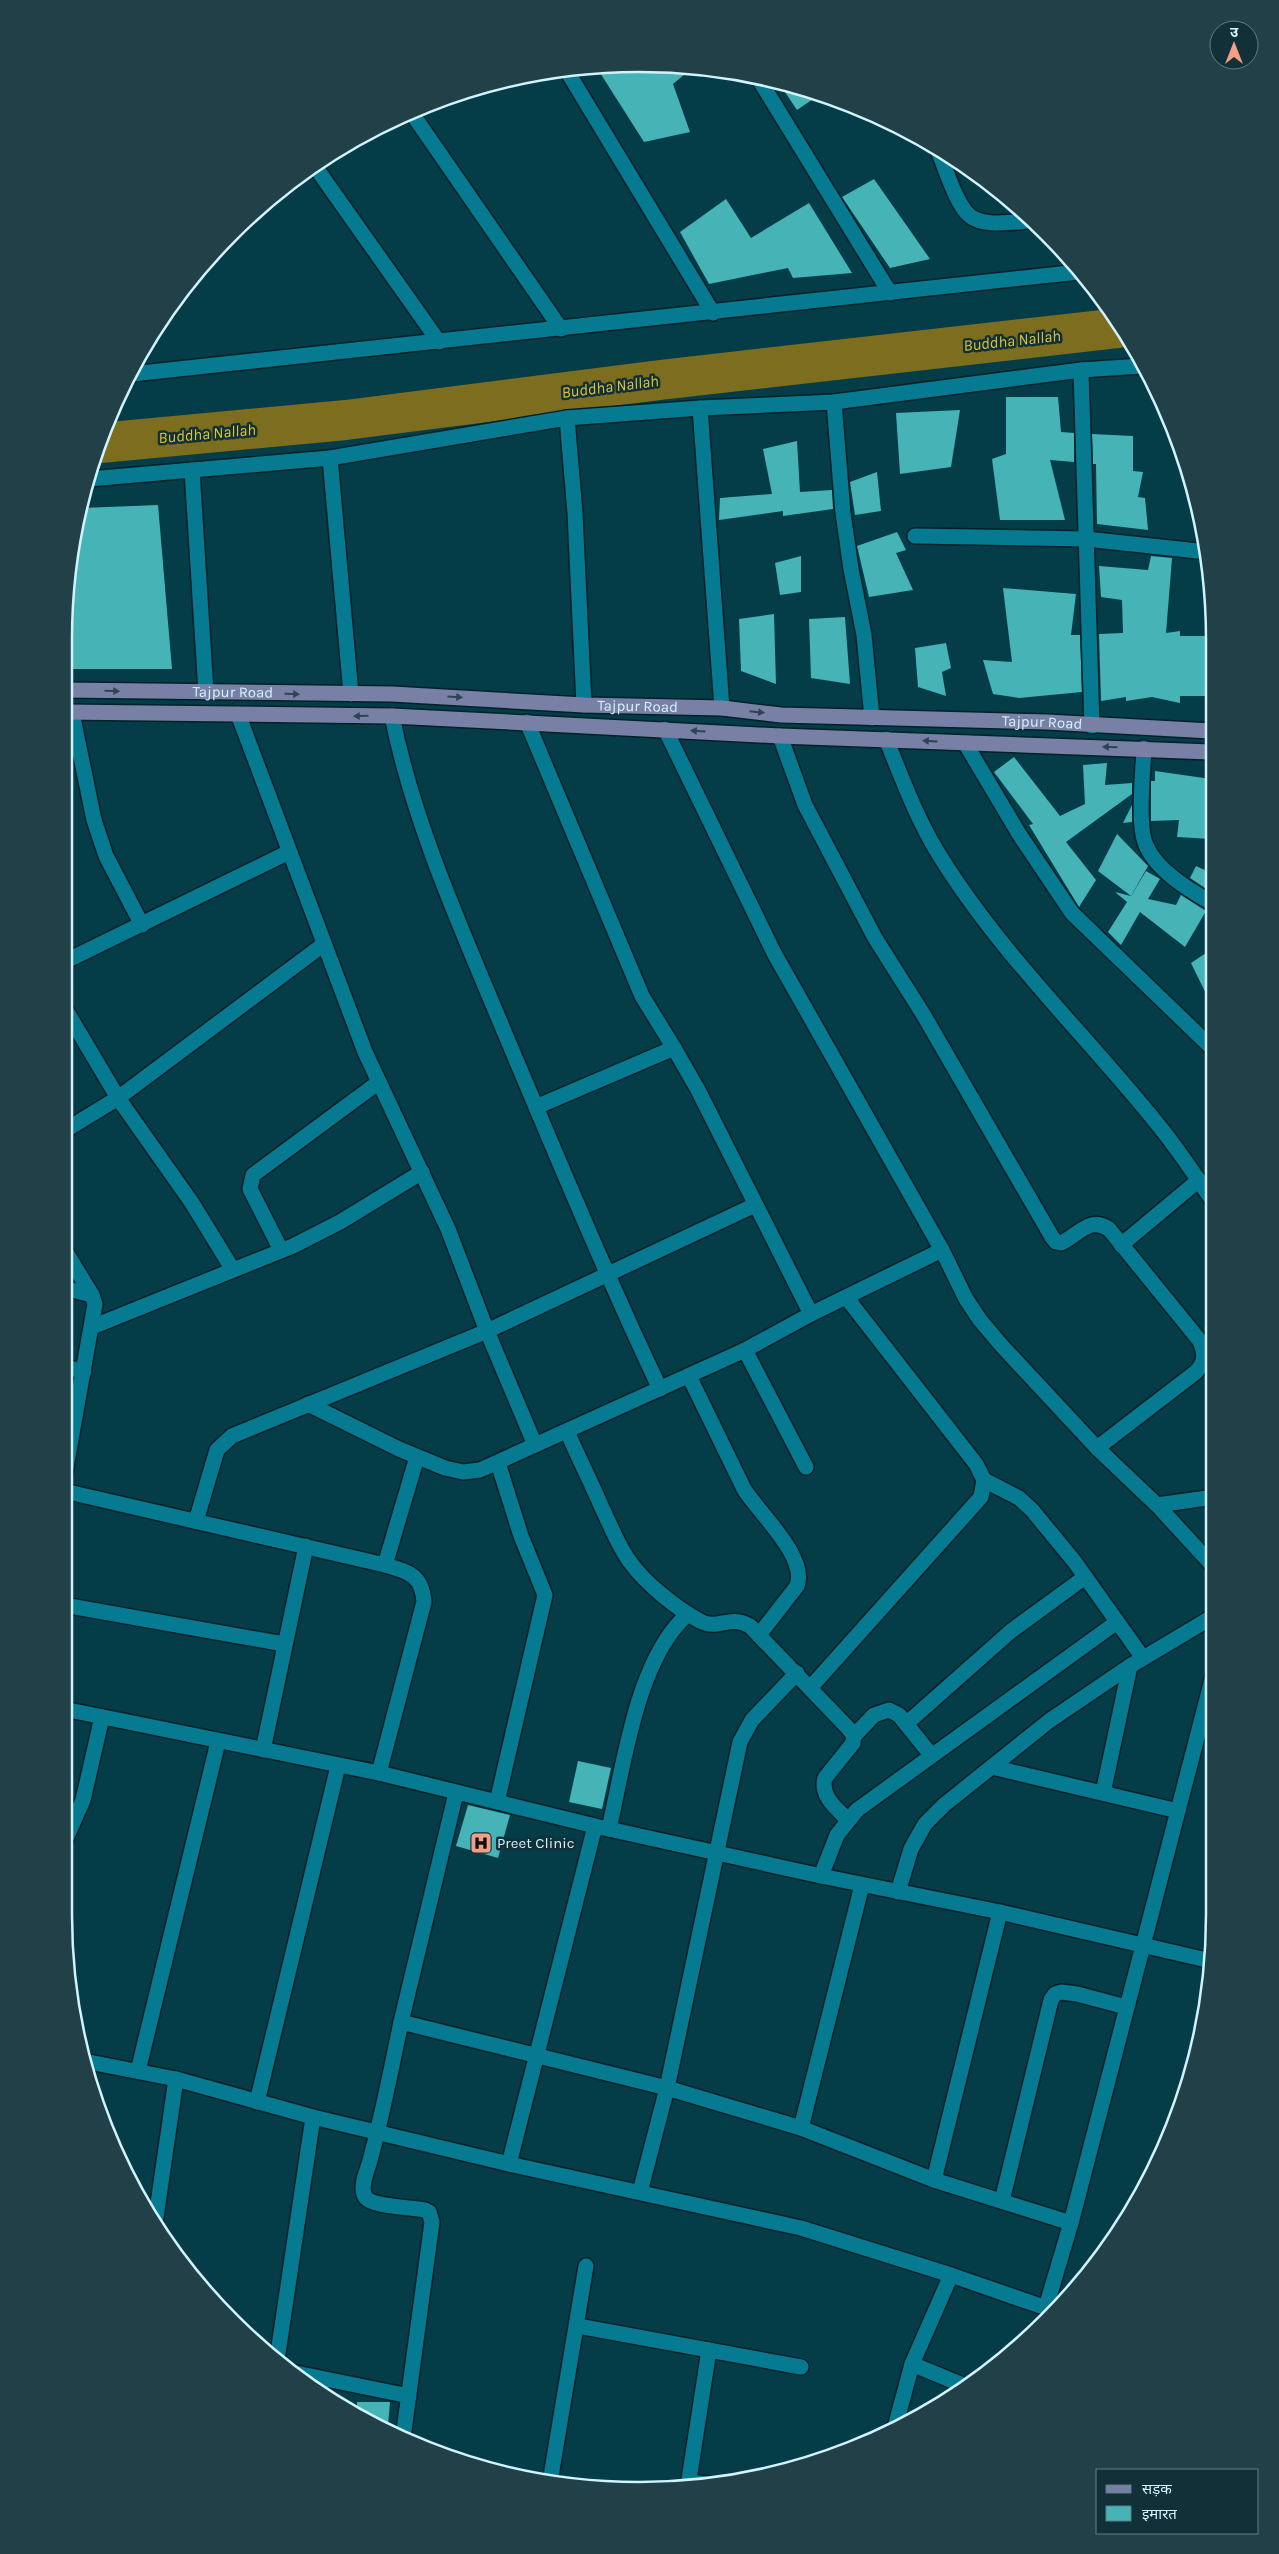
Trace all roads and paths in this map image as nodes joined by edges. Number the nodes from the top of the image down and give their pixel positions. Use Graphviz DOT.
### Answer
graph roads {
  1 [pos="570,77"];
  2 [pos="763,86"];
  3 [pos="416,119"];
  4 [pos="941,160"];
  5 [pos="319,172"];
  6 [pos="1021,221"];
  7 [pos="1072,273"];
  8 [pos="890,293"];
  9 [pos="713,313"];
  10 [pos="562,329"];
  11 [pos="439,342"];
  12 [pos="1136,366"];
  13 [pos="141,370"];
  14 [pos="1081,370"];
  15 [pos="834,402"];
  16 [pos="700,408"];
  17 [pos="567,418"];
  18 [pos="330,458"];
  19 [pos="192,470"];
  20 [pos="96,478"];
  21 [pos="915,536"];
  22 [pos="1086,539"];
  23 [pos="1200,551"];
  24 [pos="72,690"];
  25 [pos="206,692"];
  26 [pos="351,694"];
  27 [pos="584,704"];
  28 [pos="722,708"];
  29 [pos="72,712"];
  30 [pos="238,714"];
  31 [pos="392,716"];
  32 [pos="872,718"];
  33 [pos="527,722"];
  34 [pos="1092,726"];
  35 [pos="72,729"];
  36 [pos="665,729"];
  37 [pos="1206,731"];
  38 [pos="780,736"];
  39 [pos="886,739"];
  40 [pos="966,743"];
  41 [pos="1144,748"];
  42 [pos="1206,752"];
  43 [pos="289,852"];
  44 [pos="1206,900"];
  45 [pos="142,924"];
  46 [pos="324,944"];
  47 [pos="72,958"];
  48 [pos="72,1020"];
  49 [pos="1206,1042"];
  50 [pos="674,1048"];
  51 [pos="379,1082"];
  52 [pos="118,1098"];
  53 [pos="536,1107"];
  54 [pos="72,1126"];
  55 [pos="422,1172"];
  56 [pos="1199,1180"];
  57 [pos="1206,1190"];
  58 [pos="755,1205"];
  59 [pos="1121,1245"];
  60 [pos="281,1250"];
  61 [pos="942,1250"];
  62 [pos="72,1262"];
  63 [pos="233,1270"];
  64 [pos="606,1274"];
  65 [pos="72,1290"];
  66 [pos="92,1295"];
  67 [pos="846,1297"];
  68 [pos="811,1314"];
  69 [pos="92,1327"];
  70 [pos="487,1331"];
  71 [pos="745,1350"];
  72 [pos="72,1369"];
  73 [pos="84,1371"];
  74 [pos="689,1376"];
  75 [pos="660,1389"];
  76 [pos="308,1404"];
  77 [pos="566,1432"];
  78 [pos="72,1436"];
  79 [pos="535,1445"];
  80 [pos="1097,1448"];
  81 [pos="417,1457"];
  82 [pos="498,1463"];
  83 [pos="806,1467"];
  84 [pos="984,1480"];
  85 [pos="72,1493"];
  86 [pos="1206,1498"];
  87 [pos="1157,1505"];
  88 [pos="196,1521"];
  89 [pos="306,1546"];
  90 [pos="1206,1558"];
  91 [pos="385,1565"];
  92 [pos="1085,1577"];
  93 [pos="72,1606"];
  94 [pos="688,1614"];
  95 [pos="1206,1621"];
  96 [pos="1117,1622"];
  97 [pos="759,1635"];
  98 [pos="284,1644"];
  99 [pos="1137,1662"];
  100 [pos="797,1674"];
  101 [pos="810,1688"];
  102 [pos="1206,1703"];
  103 [pos="72,1711"];
  104 [pos="102,1717"];
  105 [pos="906,1724"];
  106 [pos="854,1736"];
  107 [pos="218,1742"];
  108 [pos="263,1750"];
  109 [pos="931,1755"];
  110 [pos="338,1766"];
  111 [pos="992,1767"];
  112 [pos="379,1773"];
  113 [pos="456,1793"];
  114 [pos="1103,1793"];
  115 [pos="497,1802"];
  116 [pos="1178,1812"];
  117 [pos="848,1820"];
  118 [pos="72,1824"];
  119 [pos="602,1828"];
  120 [pos="718,1853"];
  121 [pos="821,1876"];
  122 [pos="862,1885"];
  123 [pos="898,1892"];
  124 [pos="1000,1912"];
  125 [pos="1142,1945"];
  126 [pos="1204,1959"];
  127 [pos="1126,2007"];
  128 [pos="400,2022"];
  129 [pos="538,2054"];
  130 [pos="92,2063"];
  131 [pos="138,2071"];
  132 [pos="176,2079"];
  133 [pos="667,2088"];
  134 [pos="257,2102"];
  135 [pos="313,2118"];
  136 [pos="801,2128"];
  137 [pos="378,2133"];
  138 [pos="509,2164"];
  139 [pos="934,2180"];
  140 [pos="640,2192"];
  141 [pos="1002,2201"];
  142 [pos="157,2212"];
  143 [pos="1071,2223"];
  144 [pos="586,2266"];
  145 [pos="951,2275"];
  146 [pos="1051,2303"];
  147 [pos="1047,2308"];
  148 [pos="578,2326"];
  149 [pos="709,2350"];
  150 [pos="278,2351"];
  151 [pos="912,2364"];
  152 [pos="801,2367"];
  153 [pos="310,2376"];
  154 [pos="959,2383"];
  155 [pos="409,2396"];
  156 [pos="897,2419"];
  157 [pos="404,2430"];
  158 [pos="551,2475"];
  159 [pos="689,2479"];
  1 -- 9 [label="street"];
  2 -- 8 [label="street"];
  3 -- 10 [label="street"];
  4 -- 6 [label="street"];
  5 -- 11 [label="street"];
  7 -- 8 [label="street"];
  8 -- 9 [label="street"];
  9 -- 10 [label="street"];
  10 -- 11 [label="street"];
  11 -- 13 [label="street"];
  12 -- 14 [label="street"];
  14 -- 15 [label="street"];
  14 -- 22 [label="street"];
  15 -- 16 [label="street"];
  15 -- 32 [label="street"];
  16 -- 17 [label="street"];
  16 -- 28 [label="street"];
  17 -- 18 [label="street"];
  17 -- 27 [label="street"];
  18 -- 19 [label="street"];
  18 -- 26 [label="street"];
  19 -- 20 [label="street"];
  19 -- 25 [label="street"];
  21 -- 22 [label="street"];
  22 -- 23 [label="street"];
  22 -- 34 [label="street"];
  24 -- 25 [label="main road, Tajpur Road, one-way"];
  25 -- 26 [label="main road, Tajpur Road, one-way"];
  26 -- 27 [label="main road, Tajpur Road, one-way"];
  27 -- 28 [label="main road, Tajpur Road"];
  28 -- 32 [label="main road, Tajpur Road, one-way"];
  29 -- 30 [label="main road, Tajpur Road"];
  31 -- 30 [label="main road, Tajpur Road, one-way"];
  30 -- 43 [label="street"];
  31 -- 33 [label="main road, Tajpur Road"];
  31 -- 53 [label="street"];
  32 -- 34 [label="main road, Tajpur Road"];
  33 -- 36 [label="main road, Tajpur Road"];
  33 -- 50 [label="street"];
  34 -- 37 [label="main road, Tajpur Road"];
  35 -- 45 [label="street"];
  38 -- 36 [label="main road, Tajpur Road, one-way"];
  36 -- 61 [label="street"];
  38 -- 39 [label="main road, Tajpur Road"];
  38 -- 59 [label="street"];
  40 -- 39 [label="main road, Tajpur Road, one-way"];
  39 -- 56 [label="street"];
  41 -- 40 [label="main road, Tajpur Road, one-way"];
  40 -- 49 [label="street"];
  41 -- 42 [label="main road, Tajpur Road"];
  41 -- 44 [label="street"];
  43 -- 45 [label="street"];
  43 -- 46 [label="street"];
  45 -- 47 [label="street"];
  46 -- 51 [label="street"];
  46 -- 52 [label="street"];
  48 -- 52 [label="street"];
  50 -- 53 [label="street"];
  50 -- 58 [label="street"];
  51 -- 55 [label="street"];
  51 -- 60 [label="street"];
  52 -- 54 [label="street"];
  52 -- 63 [label="street"];
  53 -- 64 [label="street"];
  55 -- 60 [label="street"];
  55 -- 70 [label="street"];
  56 -- 57 [label="street"];
  56 -- 59 [label="street"];
  58 -- 64 [label="street"];
  58 -- 68 [label="street"];
  59 -- 80 [label="street"];
  60 -- 63 [label="street"];
  61 -- 67 [label="street"];
  61 -- 80 [label="street"];
  62 -- 66 [label="street"];
  63 -- 69 [label="street"];
  64 -- 70 [label="street"];
  64 -- 75 [label="street"];
  65 -- 66 [label="street"];
  66 -- 69 [label="street"];
  67 -- 68 [label="street"];
  67 -- 84 [label="street"];
  68 -- 71 [label="street"];
  69 -- 73 [label="street"];
  70 -- 76 [label="street"];
  70 -- 79 [label="street"];
  71 -- 74 [label="street"];
  71 -- 83 [label="street"];
  72 -- 73 [label="street"];
  73 -- 78 [label="street"];
  74 -- 75 [label="street"];
  74 -- 97 [label="street"];
  75 -- 77 [label="street"];
  76 -- 81 [label="street"];
  76 -- 88 [label="street"];
  77 -- 79 [label="street"];
  77 -- 94 [label="street"];
  79 -- 82 [label="street"];
  80 -- 87 [label="street"];
  81 -- 82 [label="street"];
  81 -- 91 [label="street"];
  82 -- 115 [label="street"];
  84 -- 92 [label="street"];
  84 -- 101 [label="street"];
  85 -- 88 [label="street"];
  86 -- 87 [label="street"];
  87 -- 90 [label="street"];
  88 -- 89 [label="street"];
  89 -- 91 [label="street"];
  89 -- 98 [label="street"];
  91 -- 112 [label="street"];
  92 -- 96 [label="street"];
  92 -- 105 [label="street"];
  93 -- 98 [label="street"];
  94 -- 97 [label="street"];
  94 -- 119 [label="street"];
  95 -- 99 [label="street"];
  96 -- 99 [label="street"];
  96 -- 109 [label="street"];
  97 -- 100 [label="street"];
  98 -- 108 [label="street"];
  99 -- 111 [label="street"];
  99 -- 114 [label="street"];
  100 -- 101 [label="street"];
  100 -- 120 [label="street"];
  101 -- 106 [label="street"];
  102 -- 116 [label="street"];
  103 -- 104 [label="street"];
  104 -- 107 [label="street"];
  104 -- 118 [label="street"];
  105 -- 106 [label="street"];
  105 -- 109 [label="street"];
  106 -- 117 [label="street"];
  107 -- 108 [label="street"];
  107 -- 131 [label="street"];
  108 -- 110 [label="street"];
  109 -- 117 [label="street"];
  110 -- 112 [label="street"];
  110 -- 134 [label="street"];
  111 -- 114 [label="street"];
  111 -- 123 [label="street"];
  112 -- 113 [label="street"];
  113 -- 115 [label="street"];
  113 -- 128 [label="street"];
  114 -- 116 [label="street"];
  115 -- 119 [label="street"];
  116 -- 125 [label="street"];
  117 -- 121 [label="street"];
  119 -- 120 [label="street"];
  119 -- 129 [label="street"];
  120 -- 121 [label="street"];
  120 -- 133 [label="street"];
  121 -- 122 [label="street"];
  122 -- 123 [label="street"];
  122 -- 136 [label="street"];
  123 -- 124 [label="street"];
  124 -- 125 [label="street"];
  124 -- 139 [label="street"];
  125 -- 126 [label="street"];
  125 -- 127 [label="street"];
  127 -- 141 [label="street"];
  127 -- 143 [label="street"];
  128 -- 129 [label="street"];
  128 -- 137 [label="street"];
  129 -- 133 [label="street"];
  129 -- 138 [label="street"];
  130 -- 131 [label="street"];
  131 -- 132 [label="street"];
  132 -- 134 [label="street"];
  132 -- 142 [label="street"];
  133 -- 136 [label="street"];
  133 -- 140 [label="street"];
  134 -- 135 [label="street"];
  135 -- 137 [label="street"];
  135 -- 150 [label="street"];
  136 -- 139 [label="street"];
  137 -- 138 [label="street"];
  137 -- 155 [label="street"];
  138 -- 140 [label="street"];
  139 -- 141 [label="street"];
  140 -- 145 [label="street"];
  141 -- 143 [label="street"];
  143 -- 146 [label="street"];
  144 -- 148 [label="street"];
  145 -- 147 [label="street"];
  145 -- 151 [label="street"];
  148 -- 149 [label="street"];
  148 -- 158 [label="street"];
  149 -- 152 [label="street"];
  149 -- 159 [label="street"];
  151 -- 154 [label="street"];
  151 -- 156 [label="street"];
  153 -- 155 [label="street"];
  155 -- 157 [label="street"];
}
